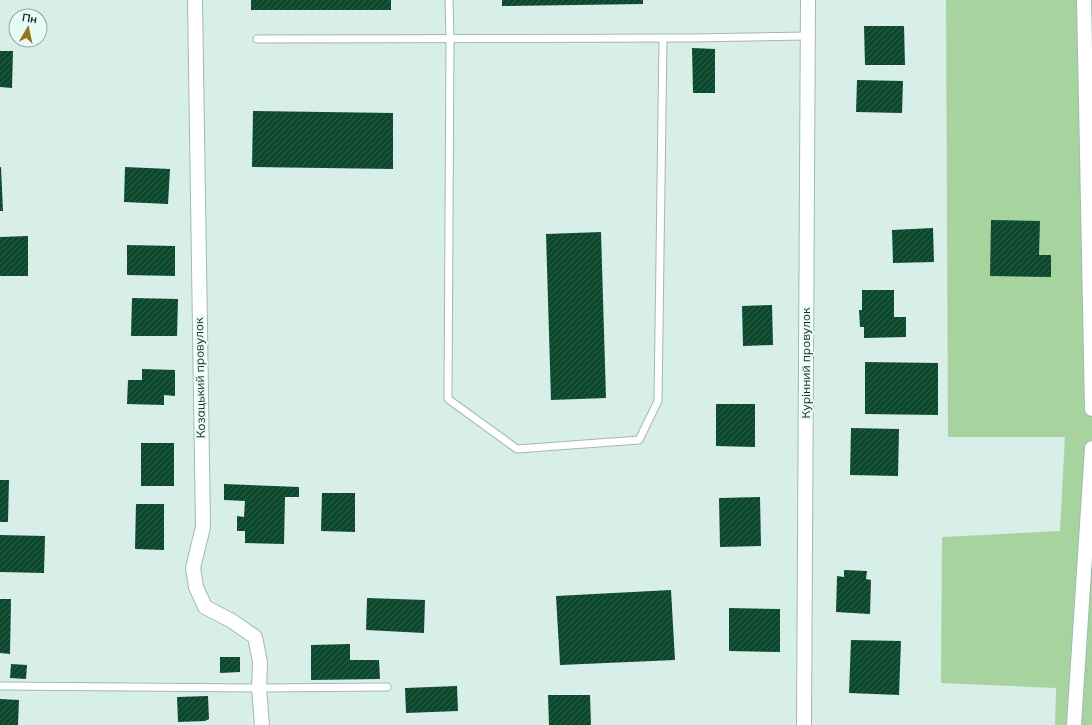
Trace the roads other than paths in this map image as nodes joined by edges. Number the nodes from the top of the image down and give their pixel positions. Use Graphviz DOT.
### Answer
graph roads {
  1 [pos="195,0"];
  2 [pos="449,0"];
  3 [pos="808,0"];
  4 [pos="1084,0"];
  5 [pos="807,36"];
  6 [pos="663,38"];
  7 [pos="257,39"];
  8 [pos="450,39"];
  9 [pos="1092,409"];
  10 [pos="1092,448"];
  11 [pos="0,686"];
  12 [pos="387,687"];
  13 [pos="259,688"];
  14 [pos="262,725"];
  15 [pos="804,725"];
  16 [pos="1074,725"];
  1 -- 13 [label="street, Козацький провулок"];
  2 -- 8 [label="lane"];
  3 -- 5 [label="street, Курінний провулок"];
  4 -- 9 [label="street"];
  5 -- 6 [label="lane"];
  5 -- 15 [label="street, Курінний провулок"];
  6 -- 8 [label="lane"];
  6 -- 8 [label="lane"];
  7 -- 8 [label="lane"];
  10 -- 16 [label="street"];
  11 -- 13 [label="lane"];
  12 -- 13 [label="lane"];
  13 -- 14 [label="street, Козацький провулок"];
}
